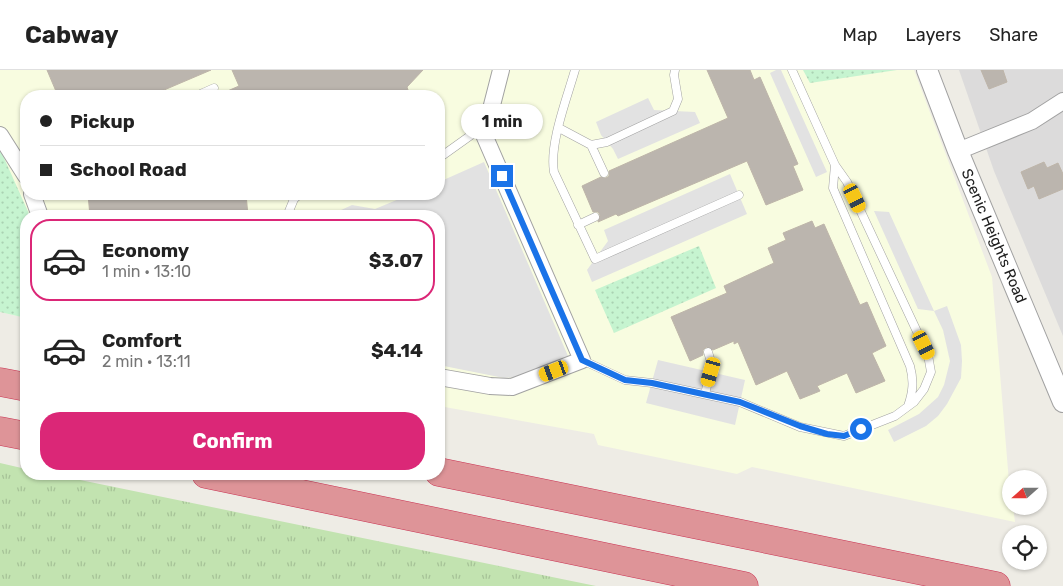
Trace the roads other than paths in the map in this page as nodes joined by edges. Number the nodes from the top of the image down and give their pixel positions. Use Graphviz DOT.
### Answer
graph roads {
  1 [pos="501,70"];
  2 [pos="575,70"];
  3 [pos="675,70"];
  4 [pos="792,70"];
  5 [pos="927,70"];
  6 [pos="214,88"];
  7 [pos="210,90"];
  8 [pos="1063,102"];
  9 [pos="481,128"];
  10 [pos="559,128"];
  11 [pos="0,135"];
  12 [pos="591,145"];
  13 [pos="958,152"];
  14 [pos="445,154"];
  15 [pos="20,165"];
  16 [pos="835,166"];
  17 [pos="604,173"];
  18 [pos="739,195"];
  19 [pos="595,217"];
  20 [pos="578,225"];
  21 [pos="708,352"];
  22 [pos="582,360"];
  23 [pos="445,378"];
  24 [pos="0,382"];
  25 [pos="20,386"];
  26 [pos="705,394"];
  27 [pos="1063,402"];
  28 [pos="908,406"];
  29 [pos="0,431"];
  30 [pos="20,435"];
  31 [pos="445,473"];
  32 [pos="235,480"];
  33 [pos="744,586"];
  34 [pos="996,586"];
  1 -- 9 [label="street"];
  2 -- 10 [label="lane"];
  3 -- 12 [label="lane"];
  4 -- 16 [label="lane"];
  5 -- 13 [label="street, Scenic Heights Road"];
  6 -- 7 [label="lane"];
  8 -- 13 [label="street"];
  9 -- 14 [label="lane"];
  9 -- 22 [label="street"];
  10 -- 12 [label="lane"];
  10 -- 20 [label="lane"];
  11 -- 15 [label="street"];
  12 -- 17 [label="lane"];
  13 -- 27 [label="street, Scenic Heights Road"];
  16 -- 28 [label="lane"];
  16 -- 28 [label="lane"];
  18 -- 20 [label="lane"];
  19 -- 20 [label="lane"];
  21 -- 26 [label="lane"];
  22 -- 23 [label="street"];
  22 -- 26 [label="lane"];
  24 -- 25 [label="highway"];
  26 -- 28 [label="lane"];
  29 -- 30 [label="highway"];
  31 -- 34 [label="highway"];
  32 -- 33 [label="highway"];
}
